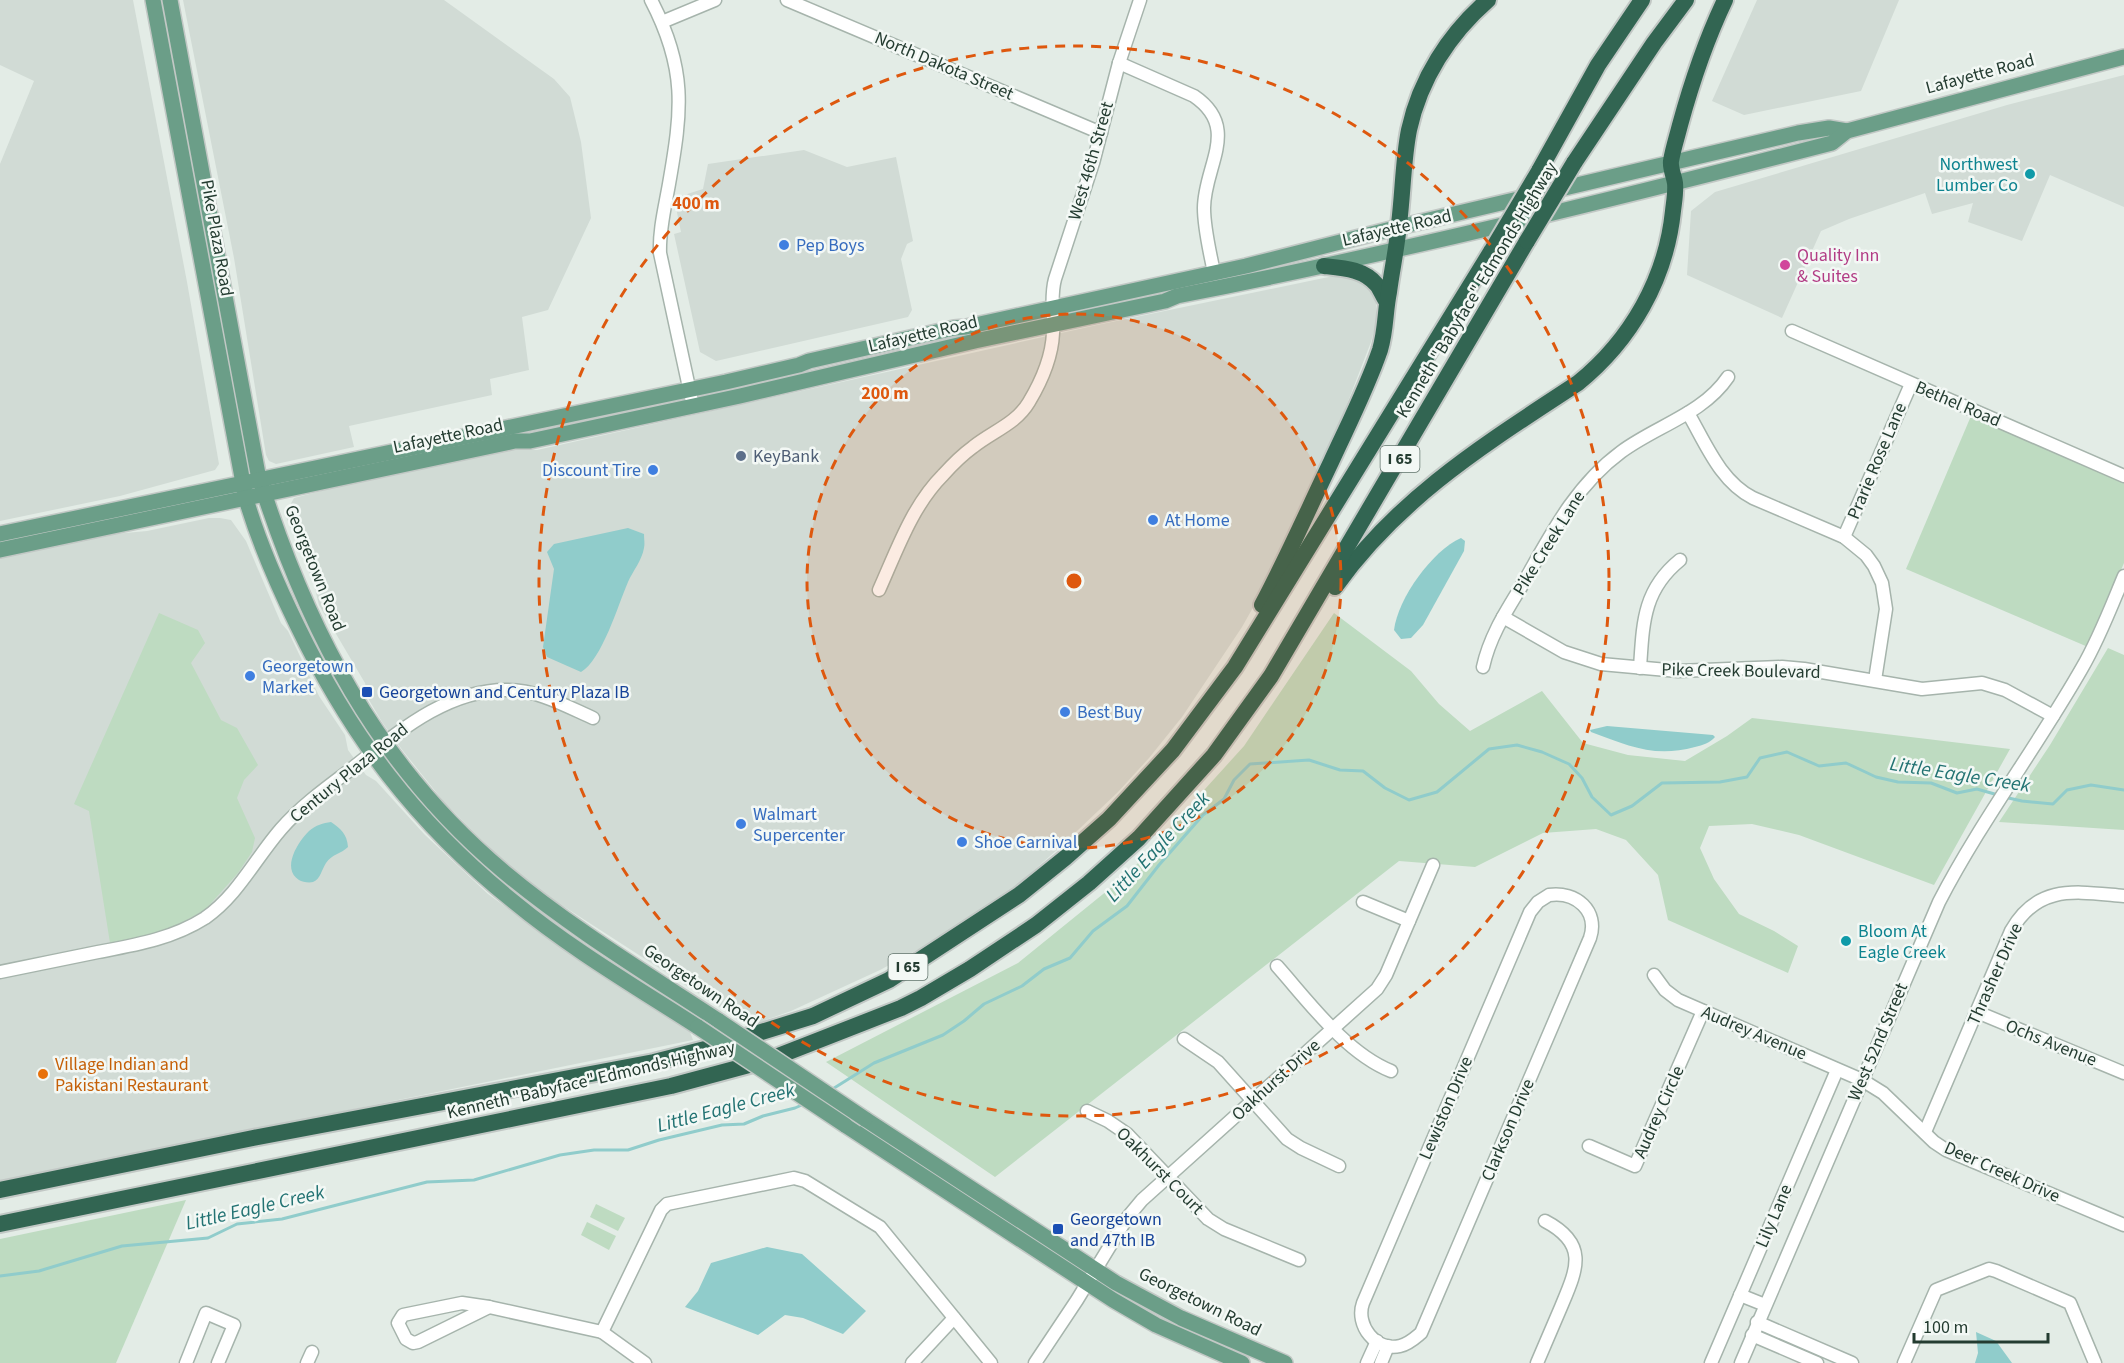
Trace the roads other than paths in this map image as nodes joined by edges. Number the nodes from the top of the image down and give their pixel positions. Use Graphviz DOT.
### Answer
graph roads {
  1 [pos="153,0"];
  2 [pos="170,0"];
  3 [pos="651,0"];
  4 [pos="715,0"];
  5 [pos="787,0"];
  6 [pos="1140,0"];
  7 [pos="1488,0"];
  8 [pos="1642,0"];
  9 [pos="1686,0"];
  10 [pos="1725,0"];
  11 [pos="662,22"];
  12 [pos="2124,57"];
  13 [pos="1119,63"];
  14 [pos="1847,131"];
  15 [pos="1101,134"];
  16 [pos="1671,163"];
  17 [pos="1675,183"];
  18 [pos="206,194"];
  19 [pos="190,198"];
  20 [pos="1399,227"];
  21 [pos="1396,249"];
  22 [pos="1324,266"];
  23 [pos="1214,273"];
  24 [pos="223,286"];
  25 [pos="206,288"];
  26 [pos="1387,302"];
  27 [pos="1052,307"];
  28 [pos="1053,324"];
  29 [pos="1792,331"];
  30 [pos="1728,377"];
  31 [pos="1911,384"];
  32 [pos="690,390"];
  33 [pos="693,406"];
  34 [pos="1688,412"];
  35 [pos="2124,476"];
  36 [pos="260,480"];
  37 [pos="243,483"];
  38 [pos="265,495"];
  39 [pos="246,499"];
  40 [pos="0,534"];
  41 [pos="1844,537"];
  42 [pos="0,549"];
  43 [pos="1680,560"];
  44 [pos="2124,576"];
  45 [pos="879,590"];
  46 [pos="1503,618"];
  47 [pos="1483,667"];
  48 [pos="1640,668"];
  49 [pos="1271,676"];
  50 [pos="1875,680"];
  51 [pos="2053,716"];
  52 [pos="593,718"];
  53 [pos="384,743"];
  54 [pos="371,753"];
  55 [pos="1158,767"];
  56 [pos="1433,865"];
  57 [pos="2124,896"];
  58 [pos="1573,897"];
  59 [pos="1363,902"];
  60 [pos="1409,921"];
  61 [pos="1277,966"];
  62 [pos="0,972"];
  63 [pos="1654,975"];
  64 [pos="1703,1011"];
  65 [pos="1977,1012"];
  66 [pos="1334,1029"];
  67 [pos="1185,1040"];
  68 [pos="1837,1070"];
  69 [pos="1391,1071"];
  70 [pos="2124,1073"];
  71 [pos="1862,1080"];
  72 [pos="1254,1101"];
  73 [pos="1087,1111"];
  74 [pos="1925,1132"];
  75 [pos="1589,1146"];
  76 [pos="1339,1166"];
  77 [pos="1168,1176"];
  78 [pos="0,1190"];
  79 [pos="1545,1221"];
  80 [pos="0,1224"];
  81 [pos="2124,1226"];
  82 [pos="1299,1260"];
  83 [pos="1091,1277"];
  84 [pos="1740,1295"];
  85 [pos="1765,1305"];
  86 [pos="489,1307"];
  87 [pos="954,1318"];
  88 [pos="1758,1322"];
  89 [pos="602,1332"];
  90 [pos="1752,1335"];
  91 [pos="1382,1344"];
  92 [pos="186,1363"];
  93 [pos="218,1363"];
  94 [pos="645,1363"];
  95 [pos="912,1363"];
  96 [pos="991,1363"];
  97 [pos="1035,1363"];
  98 [pos="1242,1363"];
  99 [pos="1285,1363"];
  100 [pos="1367,1363"];
  101 [pos="1381,1363"];
  102 [pos="1537,1363"];
  103 [pos="1711,1363"];
  104 [pos="1741,1363"];
  105 [pos="1817,1363"];
  106 [pos="1852,1363"];
  107 [pos="1904,1363"];
  108 [pos="2095,1363"];
  1 -- 19 [label="main road, Pike Plaza Road"];
  2 -- 18 [label="main road, Pike Plaza Road"];
  3 -- 11 [label="street"];
  4 -- 11 [label="street"];
  5 -- 15 [label="street, North Dakota Street"];
  6 -- 13 [label="street, West 46th Street"];
  7 -- 20 [label="highway"];
  8 -- 55 [label="highway, Kenneth \"Babyface\" Edmonds Highway / I 65, bridge"];
  9 -- 49 [label="highway, Kenneth \"Babyface\" Edmonds Highway / I 65, bridge"];
  10 -- 16 [label="highway"];
  11 -- 32 [label="street"];
  12 -- 14 [label="main road, Lafayette Road"];
  13 -- 15 [label="street, West 46th Street"];
  13 -- 23 [label="street"];
  14 -- 16 [label="main road, Lafayette Road"];
  14 -- 17 [label="main road, Lafayette Road"];
  15 -- 27 [label="street, West 46th Street"];
  16 -- 17 [label="highway"];
  16 -- 20 [label="main road, Lafayette Road"];
  17 -- 21 [label="main road, Lafayette Road"];
  17 -- 49 [label="highway"];
  18 -- 19 [label="main road"];
  18 -- 24 [label="main road, Pike Plaza Road"];
  19 -- 25 [label="main road, Pike Plaza Road"];
  20 -- 21 [label="highway"];
  20 -- 23 [label="main road, Lafayette Road"];
  21 -- 22 [label="main road, Lafayette Road"];
  21 -- 26 [label="highway"];
  22 -- 26 [label="highway"];
  22 -- 28 [label="main road, Lafayette Road"];
  23 -- 27 [label="main road, Lafayette Road"];
  24 -- 25 [label="main road"];
  24 -- 36 [label="main road, Pike Plaza Road"];
  25 -- 37 [label="main road, Pike Plaza Road"];
  26 -- 55 [label="highway"];
  27 -- 28 [label="street, West 46th Street"];
  27 -- 32 [label="main road, Lafayette Road"];
  28 -- 33 [label="main road, Lafayette Road"];
  28 -- 45 [label="street, West 46th Street"];
  29 -- 31 [label="street, Bethel Road"];
  30 -- 34 [label="street, Pike Creek Lane"];
  31 -- 35 [label="street, Bethel Road"];
  31 -- 41 [label="street, Prarie Rose Lane"];
  32 -- 33 [label="street"];
  32 -- 36 [label="main road, Lafayette Road"];
  33 -- 38 [label="main road, Lafayette Road"];
  34 -- 41 [label="street"];
  34 -- 46 [label="street, Pike Creek Lane"];
  36 -- 37 [label="main road, Lafayette Road"];
  36 -- 38 [label="main road, Georgetown Road"];
  37 -- 39 [label="main road, Georgetown Road"];
  37 -- 40 [label="main road, Lafayette Road"];
  38 -- 39 [label="main road, Lafayette Road"];
  38 -- 53 [label="main road, Georgetown Road"];
  39 -- 42 [label="main road, Lafayette Road"];
  39 -- 54 [label="main road, Georgetown Road"];
  41 -- 50 [label="street"];
  43 -- 48 [label="street"];
  44 -- 51 [label="street, West 52nd Street"];
  46 -- 47 [label="street, Pike Creek Lane"];
  46 -- 48 [label="street, Pike Creek Boulevard"];
  48 -- 50 [label="street, Pike Creek Boulevard"];
  49 -- 80 [label="highway, Kenneth \"Babyface\" Edmonds Highway / I 65"];
  50 -- 51 [label="street, Pike Creek Boulevard"];
  51 -- 71 [label="street, West 52nd Street"];
  52 -- 53 [label="street, Century Plaza Road"];
  53 -- 54 [label="street, Century Plaza Road"];
  53 -- 83 [label="main road, Georgetown Road, bridge"];
  54 -- 62 [label="street, Century Plaza Road"];
  54 -- 83 [label="main road, Georgetown Road, bridge"];
  55 -- 78 [label="highway, Kenneth \"Babyface\" Edmonds Highway / I 65"];
  56 -- 60 [label="street, Oakhurst Drive"];
  57 -- 65 [label="street, Thrasher Drive"];
  58 -- 91 [label="street, Clarkson Drive"];
  58 -- 91 [label="street, Lewiston Drive"];
  59 -- 60 [label="street"];
  60 -- 66 [label="street, Oakhurst Drive"];
  61 -- 66 [label="street"];
  63 -- 64 [label="street, Audrey Avenue"];
  64 -- 68 [label="street, Audrey Avenue"];
  64 -- 75 [label="street, Audrey Circle"];
  65 -- 70 [label="street, Ochs Avenue"];
  65 -- 74 [label="street, Thrasher Drive"];
  66 -- 69 [label="street"];
  66 -- 72 [label="street, Oakhurst Drive"];
  67 -- 72 [label="street"];
  68 -- 71 [label="street, Audrey Avenue"];
  68 -- 84 [label="street, Lily Lane"];
  71 -- 74 [label="street, Deer Creek Drive"];
  71 -- 85 [label="street, West 52nd Street"];
  72 -- 76 [label="street"];
  72 -- 77 [label="street, Oakhurst Drive"];
  73 -- 77 [label="street, Oakhurst Court"];
  74 -- 81 [label="street, Deer Creek Drive"];
  77 -- 82 [label="street, Oakhurst Court"];
  77 -- 83 [label="street, Oakhurst Drive"];
  79 -- 102 [label="street"];
  83 -- 97 [label="street, Oakhurst Drive"];
  83 -- 98 [label="main road, Georgetown Road"];
  83 -- 99 [label="main road, Georgetown Road"];
  84 -- 85 [label="street"];
  84 -- 103 [label="street, Lily Lane"];
  85 -- 88 [label="street, West 52nd Street"];
  86 -- 86 [label="street"];
  86 -- 89 [label="street"];
  87 -- 89 [label="street"];
  87 -- 95 [label="street"];
  87 -- 96 [label="street"];
  88 -- 90 [label="street, West 52nd Street"];
  88 -- 106 [label="street"];
  89 -- 94 [label="street"];
  90 -- 104 [label="street, West 52nd Street"];
  90 -- 105 [label="street"];
  91 -- 100 [label="street"];
  91 -- 101 [label="street"];
  92 -- 93 [label="street"];
  107 -- 108 [label="street"];
}
